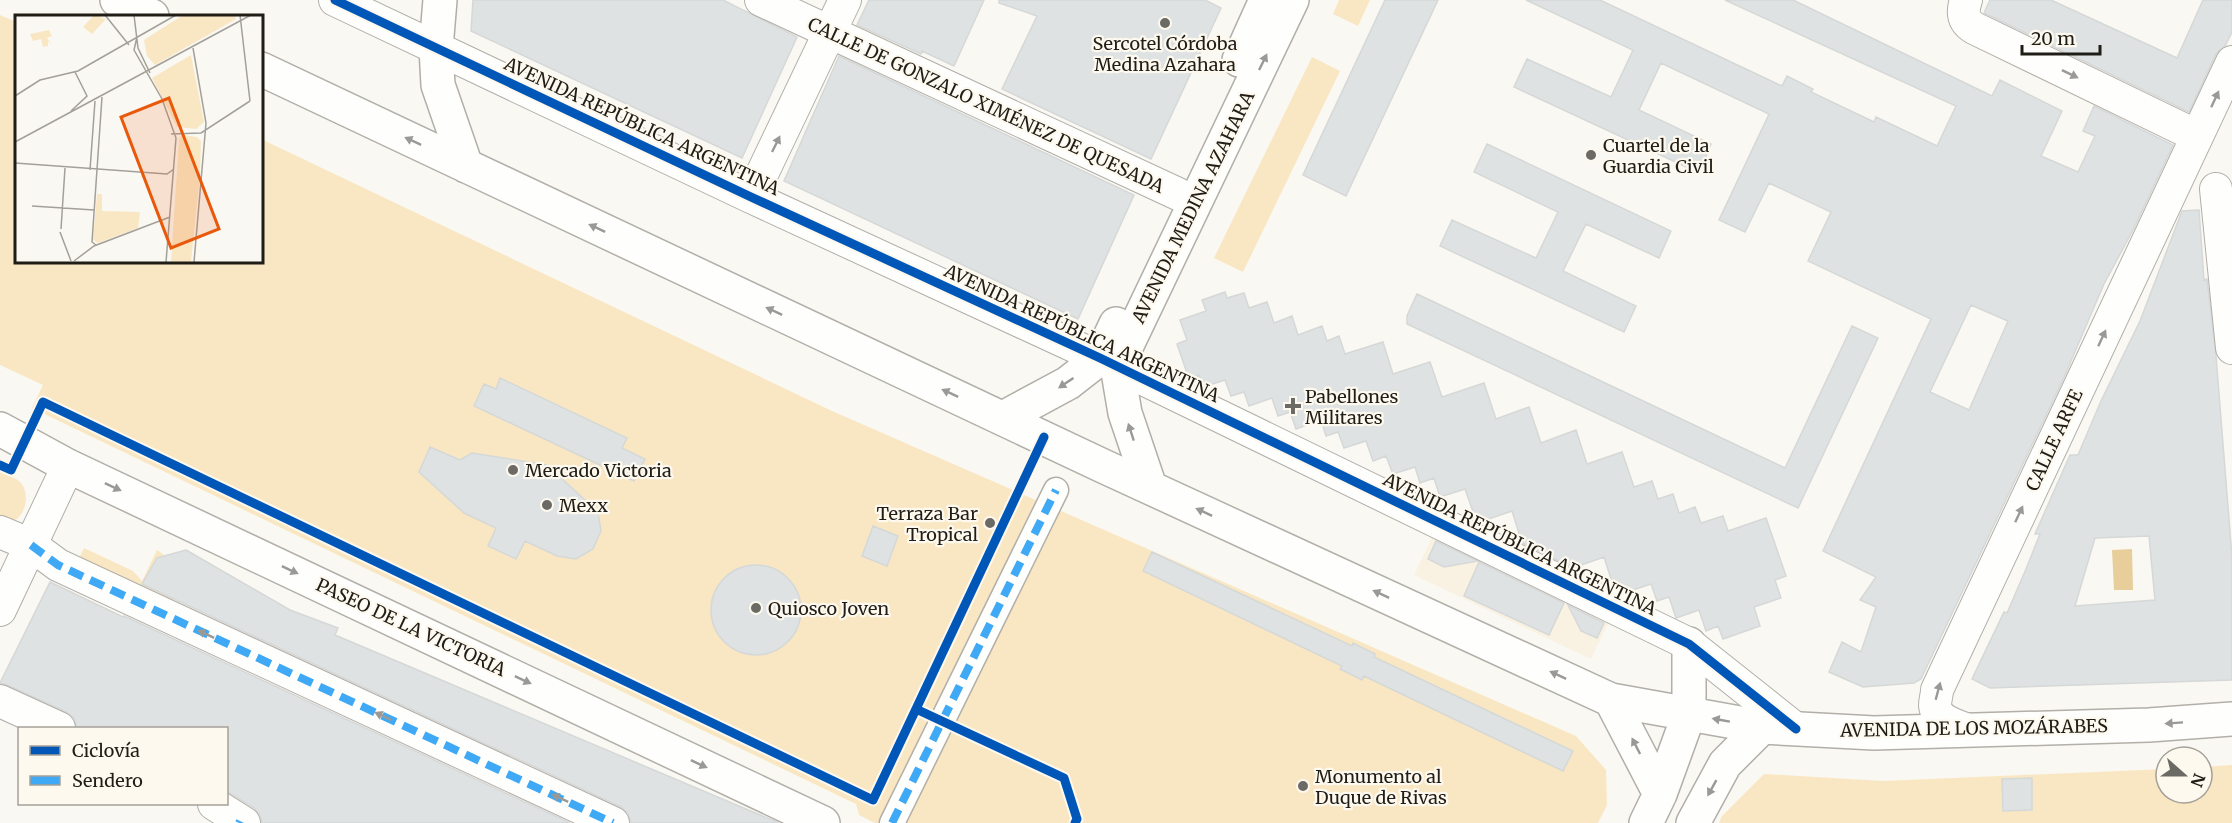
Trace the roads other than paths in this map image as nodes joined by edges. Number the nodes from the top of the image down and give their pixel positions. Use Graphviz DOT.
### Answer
graph roads {
  1 [pos="117,0"];
  2 [pos="335,0"];
  3 [pos="440,0"];
  4 [pos="761,0"];
  5 [pos="845,0"];
  6 [pos="1265,2"];
  7 [pos="1965,9"];
  8 [pos="150,15"];
  9 [pos="830,32"];
  10 [pos="436,48"];
  11 [pos="2232,62"];
  12 [pos="262,69"];
  13 [pos="2197,136"];
  14 [pos="466,166"];
  15 [pos="2224,189"];
  16 [pos="2170,193"];
  17 [pos="1178,194"];
  18 [pos="751,197"];
  19 [pos="2232,348"];
  20 [pos="1108,362"];
  21 [pos="1004,418"];
  22 [pos="0,429"];
  23 [pos="68,466"];
  24 [pos="1150,488"];
  25 [pos="1056,490"];
  26 [pos="0,532"];
  27 [pos="31,545"];
  28 [pos="0,610"];
  29 [pos="1689,644"];
  30 [pos="1611,700"];
  31 [pos="0,701"];
  32 [pos="1689,714"];
  33 [pos="2232,719"];
  34 [pos="56,727"];
  35 [pos="1762,727"];
  36 [pos="1796,729"];
  37 [pos="1968,730"];
  38 [pos="1660,794"];
  39 [pos="215,805"];
  40 [pos="241,823"];
  41 [pos="613,823"];
  42 [pos="823,823"];
  43 [pos="892,823"];
  44 [pos="1646,823"];
  45 [pos="1693,823"];
  1 -- 8 [label="main road"];
  2 -- 10 [label="street, AVENIDA REPÚBLICA ARGENTINA"];
  3 -- 10 [label="main road"];
  4 -- 9 [label="street, CALLE DE GONZALO XIMÉNEZ DE QUESADA"];
  5 -- 9 [label="street"];
  6 -- 17 [label="main road, AVENIDA MEDINA AZAHARA"];
  20 -- 6 [label="main road, AVENIDA MEDINA AZAHARA, one-way"];
  7 -- 13 [label="street, one-way"];
  9 -- 17 [label="street, CALLE DE GONZALO XIMÉNEZ DE QUESADA"];
  18 -- 9 [label="street, one-way"];
  10 -- 14 [label="main road"];
  10 -- 18 [label="street, AVENIDA REPÚBLICA ARGENTINA"];
  13 -- 11 [label="street, CALLE ARFE, one-way"];
  14 -- 12 [label="main road, one-way"];
  13 -- 15 [label="street"];
  13 -- 16 [label="street, CALLE ARFE"];
  21 -- 14 [label="main road, one-way"];
  15 -- 16 [label="street"];
  15 -- 19 [label="street"];
  37 -- 16 [label="street, CALLE ARFE, one-way"];
  17 -- 20 [label="main road, AVENIDA MEDINA AZAHARA"];
  18 -- 20 [label="street, AVENIDA REPÚBLICA ARGENTINA"];
  20 -- 21 [label="main road, AVENIDA MEDINA AZAHARA, one-way"];
  24 -- 20 [label="main road, one-way"];
  20 -- 29 [label="street, AVENIDA REPÚBLICA ARGENTINA"];
  21 -- 24 [label="main road"];
  22 -- 23 [label="main road, PASEO DE LA VICTORIA"];
  23 -- 27 [label="street"];
  23 -- 42 [label="main road, PASEO DE LA VICTORIA, one-way"];
  30 -- 24 [label="main road, one-way"];
  25 -- 43 [label="street"];
  26 -- 27 [label="street"];
  27 -- 28 [label="street"];
  41 -- 27 [label="street, one-way"];
  29 -- 32 [label="main road"];
  29 -- 36 [label="street, AVENIDA REPÚBLICA ARGENTINA"];
  30 -- 32 [label="main road, AVENIDA DE LOS MOZÁRABES"];
  38 -- 30 [label="main road, one-way"];
  31 -- 34 [label="street"];
  35 -- 32 [label="main road, AVENIDA DE LOS MOZÁRABES, one-way"];
  32 -- 38 [label="main road"];
  33 -- 37 [label="main road, AVENIDA DE LOS MOZÁRABES, one-way"];
  35 -- 36 [label="main road, AVENIDA DE LOS MOZÁRABES"];
  35 -- 45 [label="main road, one-way"];
  36 -- 37 [label="main road, AVENIDA DE LOS MOZÁRABES"];
  38 -- 44 [label="main road"];
  39 -- 40 [label="street"];
}
